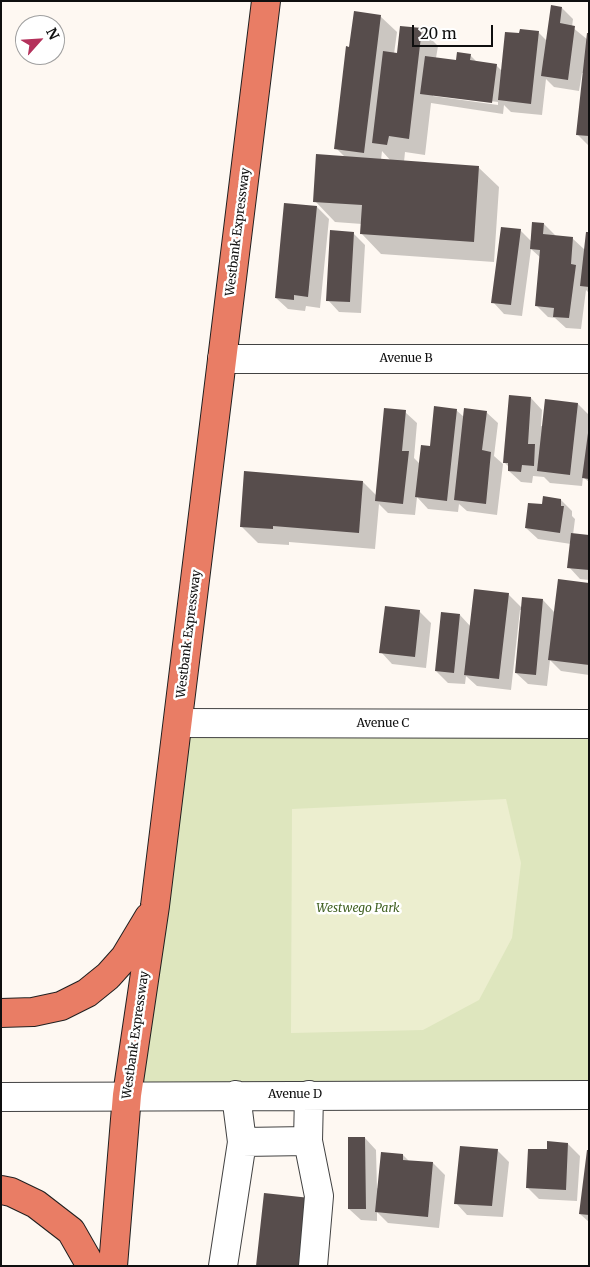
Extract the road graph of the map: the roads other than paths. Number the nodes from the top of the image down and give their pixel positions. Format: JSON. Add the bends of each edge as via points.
{"nodes":[{"id":1,"x":266,"y":1,"type":"edge"},
{"id":2,"x":222,"y":359,"type":"junction"},
{"id":3,"x":589,"y":359,"type":"edge"},
{"id":4,"x":178,"y":723,"type":"junction"},
{"id":5,"x":589,"y":724,"type":"edge"},
{"id":6,"x":155,"y":906,"type":"junction"},
{"id":7,"x":1,"y":1013,"type":"edge"},
{"id":8,"x":127,"y":1095,"type":"junction"},
{"id":9,"x":236,"y":1095,"type":"junction"},
{"id":10,"x":309,"y":1095,"type":"junction"},
{"id":11,"x":589,"y":1095,"type":"edge"},
{"id":12,"x":1,"y":1096,"type":"edge"},
{"id":13,"x":308,"y":1141,"type":"junction"},
{"id":14,"x":242,"y":1142,"type":"junction"},
{"id":15,"x":1,"y":1190,"type":"edge"},
{"id":16,"x":91,"y":1266,"type":"edge"},
{"id":17,"x":112,"y":1266,"type":"edge"},
{"id":18,"x":223,"y":1266,"type":"edge"},
{"id":19,"x":313,"y":1266,"type":"edge"}],
"edges":[{"from":1,"to":2,"type":"highway","name":"Westbank Expressway"},
{"from":2,"to":3,"type":"street","name":"Avenue B"},
{"from":2,"to":4,"type":"highway","name":"Westbank Expressway"},
{"from":4,"to":5,"type":"street","name":"Avenue C"},
{"from":4,"to":6,"type":"highway","name":"Westbank Expressway"},
{"from":6,"to":7,"type":"highway","via":[[125,958],[87,993],[61,1006],[33,1012]]},
{"from":6,"to":8,"type":"highway","name":"Westbank Expressway"},
{"from":8,"to":9,"type":"street","name":"Avenue D"},
{"from":8,"to":12,"type":"street","name":"Avenue D"},
{"from":8,"to":17,"type":"highway","name":"Westbank Expressway"},
{"from":9,"to":10,"type":"street","name":"Avenue D"},
{"from":9,"to":14,"type":"street"},
{"from":10,"to":11,"type":"street","name":"Avenue D"},
{"from":10,"to":13,"type":"street"},
{"from":13,"to":14,"type":"street"},
{"from":13,"to":19,"type":"street","via":[[318,1196]]},
{"from":14,"to":18,"type":"street"},
{"from":15,"to":16,"type":"highway","via":[[36,1204],[71,1231]]}]}
